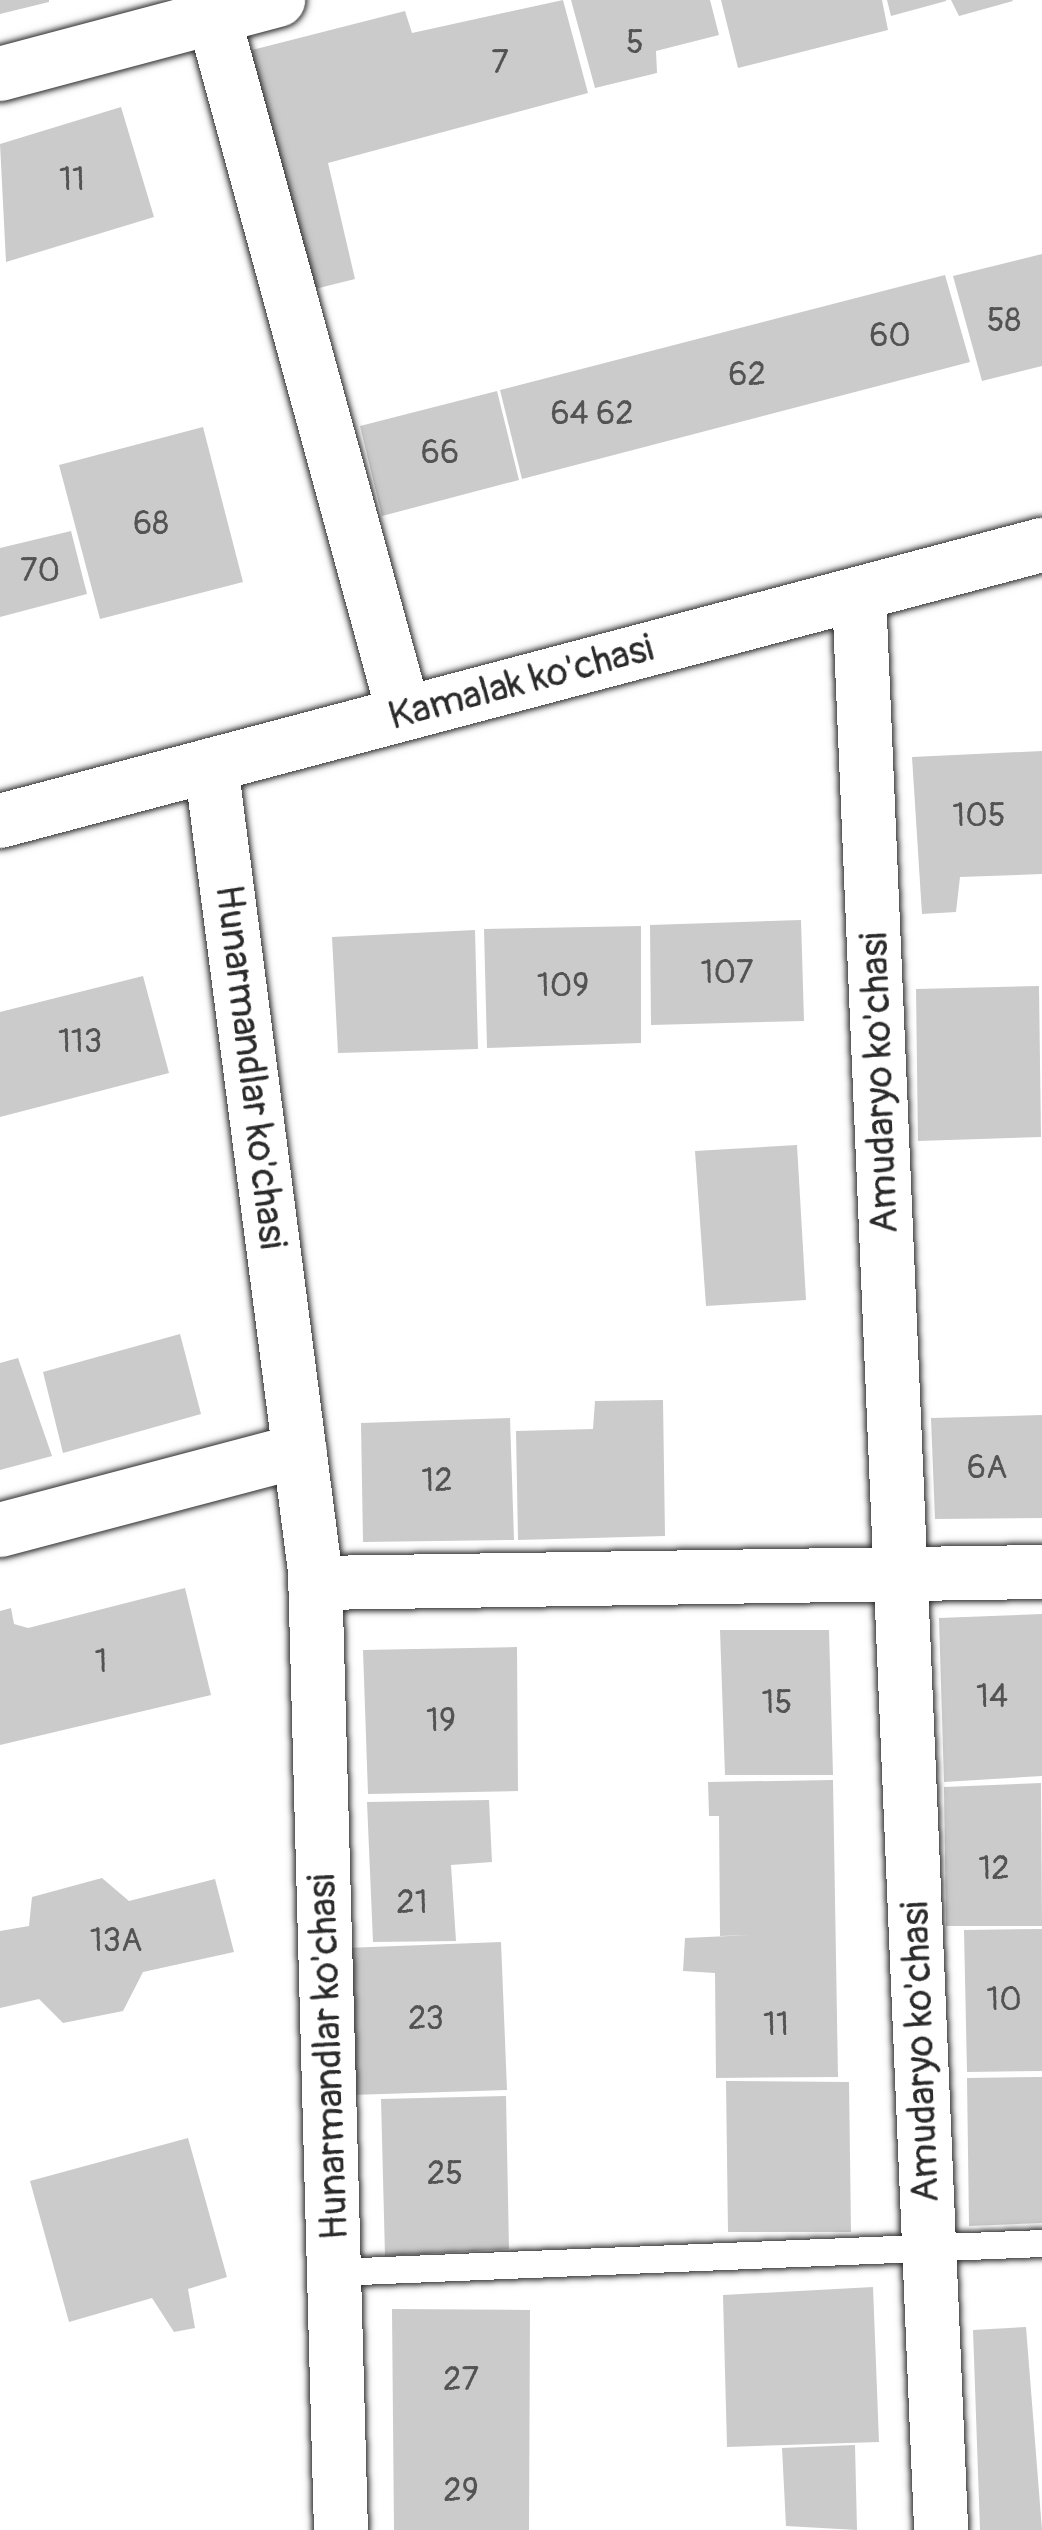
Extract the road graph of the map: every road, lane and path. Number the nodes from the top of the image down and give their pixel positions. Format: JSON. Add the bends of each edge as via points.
{"nodes":[{"id":1,"x":278,"y":0,"type":"edge"},
{"id":2,"x":212,"y":9,"type":"edge"},
{"id":3,"x":0,"y":74,"type":"edge"},
{"id":4,"x":1042,"y":545,"type":"edge"},
{"id":5,"x":859,"y":594,"type":"junction"},
{"id":6,"x":404,"y":714,"type":"junction"},
{"id":7,"x":211,"y":765,"type":"junction"},
{"id":8,"x":0,"y":820,"type":"edge"},
{"id":9,"x":300,"y":1450,"type":"junction"},
{"id":10,"x":0,"y":1530,"type":"edge"},
{"id":11,"x":1042,"y":1572,"type":"edge"},
{"id":12,"x":901,"y":1573,"type":"junction"},
{"id":13,"x":316,"y":1583,"type":"junction"},
{"id":14,"x":1042,"y":2243,"type":"edge"},
{"id":15,"x":929,"y":2251,"type":"junction"},
{"id":16,"x":334,"y":2272,"type":"junction"},
{"id":17,"x":341,"y":2530,"type":"edge"},
{"id":18,"x":941,"y":2530,"type":"edge"}],
"edges":[{"from":1,"to":2,"type":"street"},
{"from":2,"to":3,"type":"street"},
{"from":2,"to":6,"type":"street"},
{"from":4,"to":5,"type":"street","name":"Kamalak ko'chasi"},
{"from":5,"to":6,"type":"street","name":"Kamalak ko'chasi"},
{"from":5,"to":12,"type":"street","name":"Amudaryo ko'chasi"},
{"from":6,"to":7,"type":"street","name":"Kamalak ko'chasi"},
{"from":7,"to":8,"type":"street","name":"Kamalak ko'chasi"},
{"from":7,"to":9,"type":"street","name":"Hunarmandlar ko'chasi"},
{"from":9,"to":10,"type":"street"},
{"from":9,"to":13,"type":"street","name":"Hunarmandlar ko'chasi"},
{"from":11,"to":12,"type":"street"},
{"from":12,"to":13,"type":"street"},
{"from":12,"to":15,"type":"street","name":"Amudaryo ko'chasi"},
{"from":13,"to":16,"type":"street","name":"Hunarmandlar ko'chasi"},
{"from":14,"to":15,"type":"lane"},
{"from":15,"to":16,"type":"lane"},
{"from":15,"to":18,"type":"street","name":"Amudaryo ko'chasi"},
{"from":16,"to":17,"type":"street","name":"Hunarmandlar ko'chasi"}]}
